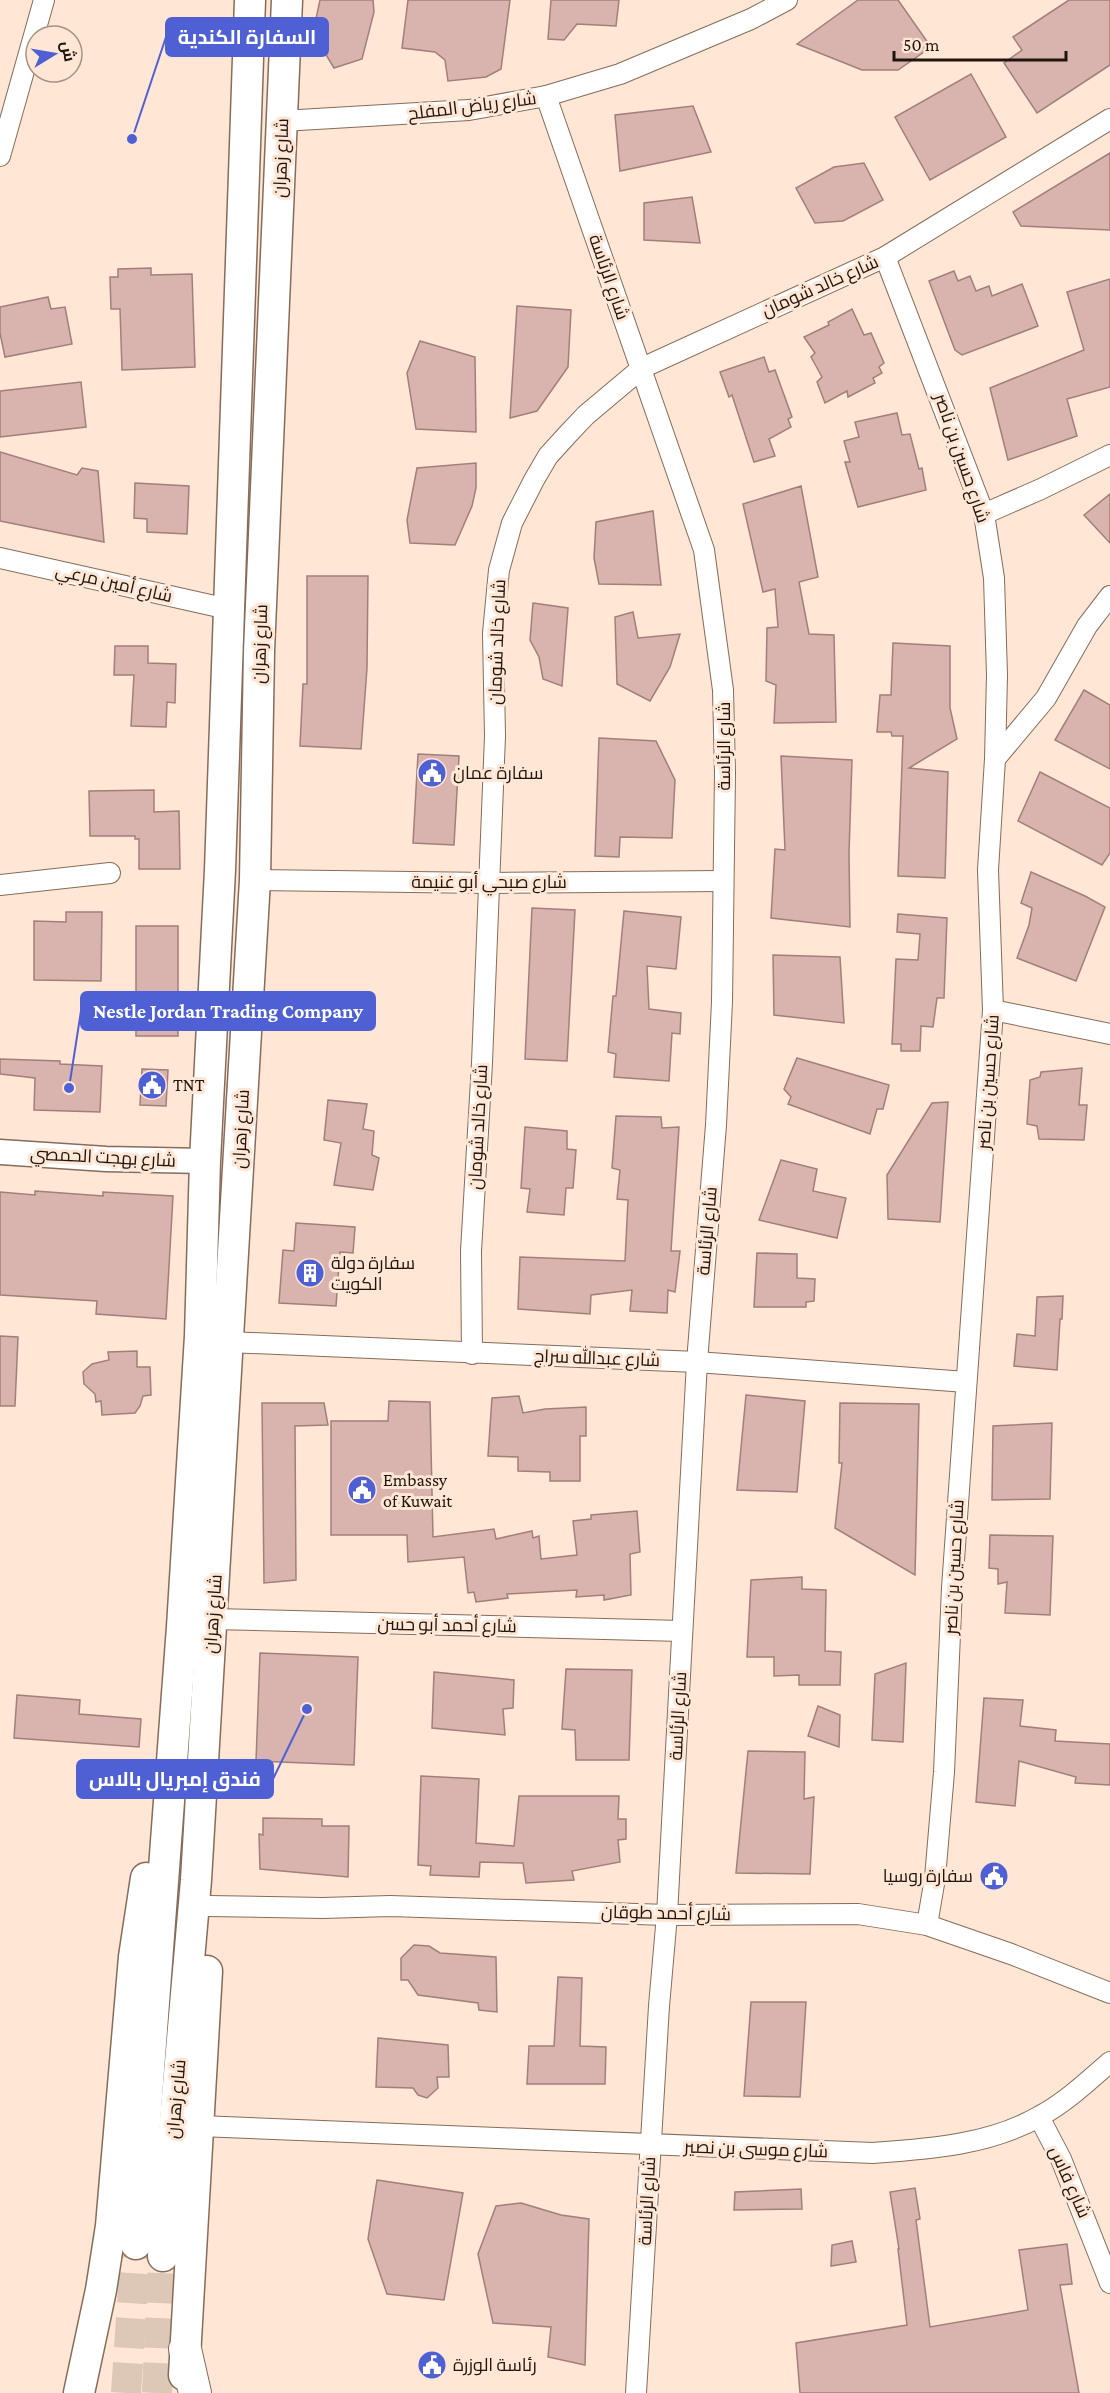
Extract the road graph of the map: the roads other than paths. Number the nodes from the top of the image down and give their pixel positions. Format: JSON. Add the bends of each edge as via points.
{"nodes":[{"id":1,"x":44,"y":0,"type":"edge"},
{"id":2,"x":250,"y":0,"type":"edge"},
{"id":3,"x":287,"y":0,"type":"edge"},
{"id":4,"x":787,"y":0,"type":"edge"},
{"id":5,"x":546,"y":96,"type":"junction"},
{"id":6,"x":1110,"y":119,"type":"edge"},
{"id":7,"x":282,"y":121,"type":"junction"},
{"id":8,"x":0,"y":156,"type":"edge"},
{"id":9,"x":885,"y":257,"type":"junction"},
{"id":10,"x":642,"y":369,"type":"junction"},
{"id":11,"x":1110,"y":455,"type":"edge"},
{"id":12,"x":984,"y":514,"type":"junction"},
{"id":13,"x":0,"y":558,"type":"edge"},
{"id":14,"x":1110,"y":596,"type":"edge"},
{"id":15,"x":228,"y":609,"type":"junction"},
{"id":16,"x":995,"y":759,"type":"junction"},
{"id":17,"x":110,"y":873,"type":"dead end"},
{"id":18,"x":255,"y":880,"type":"junction"},
{"id":19,"x":722,"y":881,"type":"junction"},
{"id":20,"x":490,"y":882,"type":"junction"},
{"id":21,"x":0,"y":885,"type":"edge"},
{"id":22,"x":993,"y":1010,"type":"junction"},
{"id":23,"x":1110,"y":1034,"type":"edge"},
{"id":24,"x":0,"y":1152,"type":"edge"},
{"id":25,"x":205,"y":1161,"type":"junction"},
{"id":26,"x":228,"y":1342,"type":"junction"},
{"id":27,"x":472,"y":1354,"type":"junction"},
{"id":28,"x":697,"y":1362,"type":"junction"},
{"id":29,"x":966,"y":1382,"type":"junction"},
{"id":30,"x":213,"y":1619,"type":"junction"},
{"id":31,"x":682,"y":1631,"type":"junction"},
{"id":32,"x":167,"y":1841,"type":"junction"},
{"id":33,"x":202,"y":1893,"type":"junction"},
{"id":34,"x":667,"y":1915,"type":"junction"},
{"id":35,"x":927,"y":1925,"type":"junction"},
{"id":36,"x":1110,"y":1993,"type":"edge"},
{"id":37,"x":1110,"y":2062,"type":"edge"},
{"id":38,"x":1039,"y":2117,"type":"junction"},
{"id":39,"x":199,"y":2126,"type":"junction"},
{"id":40,"x":651,"y":2145,"type":"junction"},
{"id":41,"x":136,"y":2244,"type":"tunnel mouth"},
{"id":42,"x":163,"y":2256,"type":"tunnel mouth"},
{"id":43,"x":1110,"y":2283,"type":"edge"},
{"id":44,"x":186,"y":2381,"type":"edge"},
{"id":45,"x":85,"y":2387,"type":"edge"},
{"id":46,"x":636,"y":2393,"type":"edge"}],
"edges":[{"from":1,"to":8,"type":"street"},
{"from":2,"to":15,"type":"main road","name":"شارع زهران"},
{"from":3,"to":7,"type":"main road","name":"شارع زهران"},
{"from":4,"to":5,"type":"street","name":"شارع رياض المفلح","via":[[620,74]]},
{"from":5,"to":7,"type":"street","name":"شارع رياض المفلح","via":[[469,110]]},
{"from":5,"to":10,"type":"street","name":"شارع الرئاسة"},
{"from":6,"to":9,"type":"street","name":"شارع خالد شومان"},
{"from":7,"to":18,"type":"main road","name":"شارع زهران","via":[[259,651]]},
{"from":9,"to":10,"type":"street","name":"شارع خالد شومان"},
{"from":9,"to":12,"type":"street","name":"شارع حسين بن ناصر"},
{"from":10,"to":19,"type":"street","name":"شارع الرئاسة","via":[[704,550],[723,690]]},
{"from":10,"to":20,"type":"street","name":"شارع خالد شومان","via":[[586,415],[548,456],[512,523],[499,570],[494,633]]},
{"from":11,"to":12,"type":"street"},
{"from":12,"to":16,"type":"street","name":"شارع حسين بن ناصر","via":[[994,578]]},
{"from":13,"to":15,"type":"street","name":"شارع أمين مرعي"},
{"from":14,"to":16,"type":"street","via":[[1046,698]]},
{"from":15,"to":25,"type":"main road","name":"شارع زهران"},
{"from":16,"to":22,"type":"street","name":"شارع حسين بن ناصر","via":[[988,870]]},
{"from":17,"to":21,"type":"street"},
{"from":18,"to":20,"type":"street","name":"شارع صبحي أبو غنيمة"},
{"from":18,"to":26,"type":"main road","name":"شارع زهران"},
{"from":19,"to":20,"type":"street","name":"شارع صبحي أبو غنيمة"},
{"from":19,"to":28,"type":"street","name":"شارع الرئاسة","via":[[722,1002]]},
{"from":20,"to":27,"type":"street","name":"شارع خالد شومان","via":[[471,1251]]},
{"from":22,"to":23,"type":"street"},
{"from":22,"to":29,"type":"street","name":"شارع حسين بن ناصر"},
{"from":24,"to":25,"type":"street","name":"شارع بهجت الحمصي"},
{"from":25,"to":32,"type":"main road","name":"شارع زهران","via":[[200,1336]]},
{"from":26,"to":27,"type":"street","name":"شارع عبدالله سراج"},
{"from":26,"to":30,"type":"main road","name":"شارع زهران"},
{"from":27,"to":28,"type":"street","name":"شارع عبدالله سراج"},
{"from":28,"to":29,"type":"street","name":"شارع عبدالله سراج"},
{"from":28,"to":31,"type":"street","name":"شارع الرئاسة"},
{"from":29,"to":35,"type":"street","name":"شارع حسين بن ناصر","via":[[944,1772]]},
{"from":30,"to":31,"type":"street","name":"شارع أحمد أبو حسن"},
{"from":30,"to":33,"type":"main road","name":"شارع زهران"},
{"from":31,"to":34,"type":"street","name":"شارع الرئاسة"},
{"from":32,"to":41,"type":"main road","name":"شارع زهران"},
{"from":32,"to":45,"type":"main road","via":[[146,1875],[141,1906],[111,2226]]},
{"from":33,"to":34,"type":"street","name":"شارع أحمد طوقان","via":[[323,1908],[390,1906]]},
{"from":33,"to":39,"type":"main road","via":[[210,1926]]},
{"from":33,"to":42,"type":"main road","name":"شارع زهران","via":[[173,2119]]},
{"from":34,"to":35,"type":"street","name":"شارع أحمد طوقان","via":[[858,1914]]},
{"from":34,"to":40,"type":"street","name":"شارع الرئاسة"},
{"from":35,"to":36,"type":"street","name":"شارع أحمد طوقان"},
{"from":37,"to":38,"type":"street","name":"شارع موسى بن نصير"},
{"from":38,"to":40,"type":"street","name":"شارع موسى بن نصير","via":[[977,2140],[902,2151],[830,2153]]},
{"from":38,"to":43,"type":"street","name":"شارع فاس","via":[[1065,2167]]},
{"from":39,"to":40,"type":"street","name":"شارع موسى بن نصير"},
{"from":39,"to":44,"type":"main road"},
{"from":40,"to":46,"type":"street","name":"شارع الرئاسة"}]}
